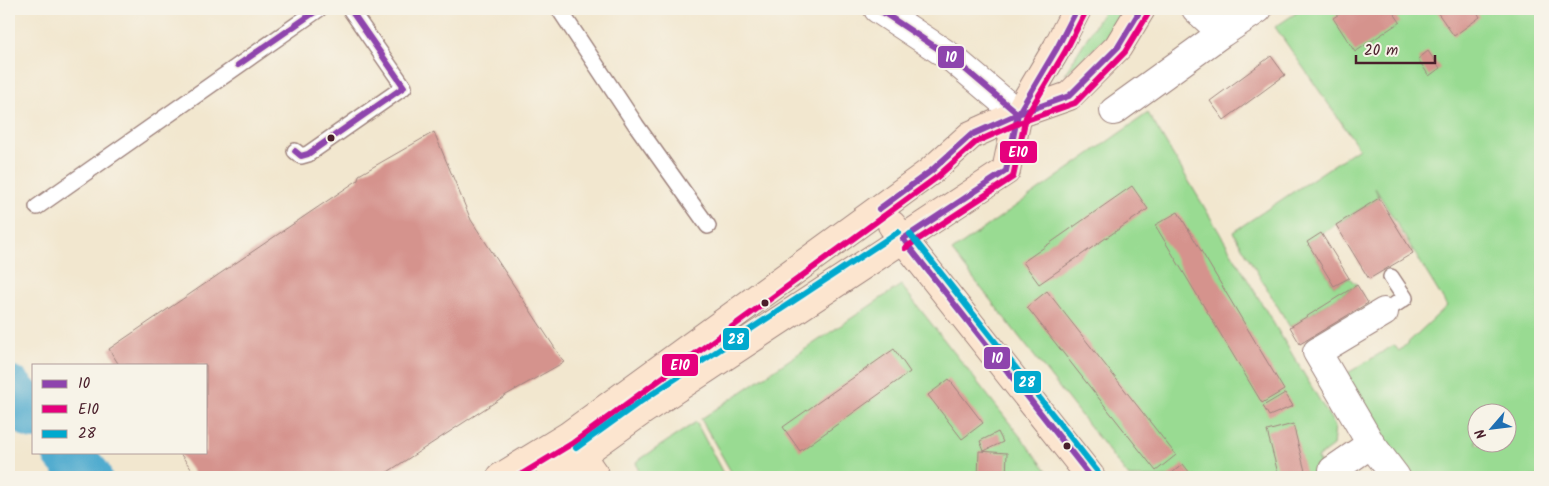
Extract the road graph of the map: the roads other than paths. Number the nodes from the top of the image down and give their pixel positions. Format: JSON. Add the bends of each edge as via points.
{"nodes":[{"id":1,"x":350,"y":9,"type":"edge"},
{"id":2,"x":559,"y":9,"type":"edge"},
{"id":3,"x":878,"y":9,"type":"edge"},
{"id":4,"x":1077,"y":9,"type":"edge"},
{"id":5,"x":1141,"y":9,"type":"edge"},
{"id":6,"x":1196,"y":9,"type":"edge"},
{"id":7,"x":1258,"y":9,"type":"edge"},
{"id":8,"x":312,"y":11,"type":"edge"},
{"id":9,"x":1222,"y":33,"type":"junction"},
{"id":10,"x":1114,"y":110,"type":"dead end"},
{"id":11,"x":1018,"y":114,"type":"junction"},
{"id":12,"x":295,"y":151,"type":"dead end"},
{"id":13,"x":37,"y":207,"type":"dead end"},
{"id":14,"x":879,"y":208,"type":"junction"},
{"id":15,"x":708,"y":226,"type":"dead end"},
{"id":16,"x":903,"y":239,"type":"junction"},
{"id":17,"x":1392,"y":277,"type":"dead end"},
{"id":18,"x":1384,"y":312,"type":"joint"},
{"id":19,"x":1371,"y":444,"type":"junction"},
{"id":20,"x":574,"y":445,"type":"junction"},
{"id":21,"x":1333,"y":470,"type":"dead end"},
{"id":22,"x":501,"y":477,"type":"edge"},
{"id":23,"x":550,"y":477,"type":"edge"},
{"id":24,"x":596,"y":477,"type":"edge"},
{"id":25,"x":1091,"y":477,"type":"edge"},
{"id":26,"x":1396,"y":477,"type":"edge"}],
"edges":[{"from":1,"to":12,"type":"lane","via":[[404,87],[308,154],[301,156]]},
{"from":2,"to":15,"type":"lane"},
{"from":3,"to":11,"type":"street","via":[[952,58]]},
{"from":4,"to":11,"type":"main road"},
{"from":5,"to":11,"type":"main road","via":[[1118,48],[1069,96]]},
{"from":6,"to":9,"type":"street"},
{"from":7,"to":9,"type":"street"},
{"from":8,"to":13,"type":"lane","via":[[289,31]]},
{"from":9,"to":10,"type":"street"},
{"from":11,"to":14,"type":"main road","via":[[971,135],[931,171]]},
{"from":11,"to":16,"type":"main road","via":[[1006,171]]},
{"from":14,"to":16,"type":"main road"},
{"from":14,"to":20,"type":"main road"},
{"from":16,"to":20,"type":"main road","via":[[642,411]]},
{"from":16,"to":25,"type":"main road"},
{"from":17,"to":18,"type":"lane","via":[[1405,298]]},
{"from":18,"to":19,"type":"street","via":[[1317,352]]},
{"from":19,"to":21,"type":"street"},
{"from":19,"to":26,"type":"street"},
{"from":20,"to":22,"type":"main road"},
{"from":20,"to":23,"type":"main road"},
{"from":20,"to":24,"type":"main road"}]}
